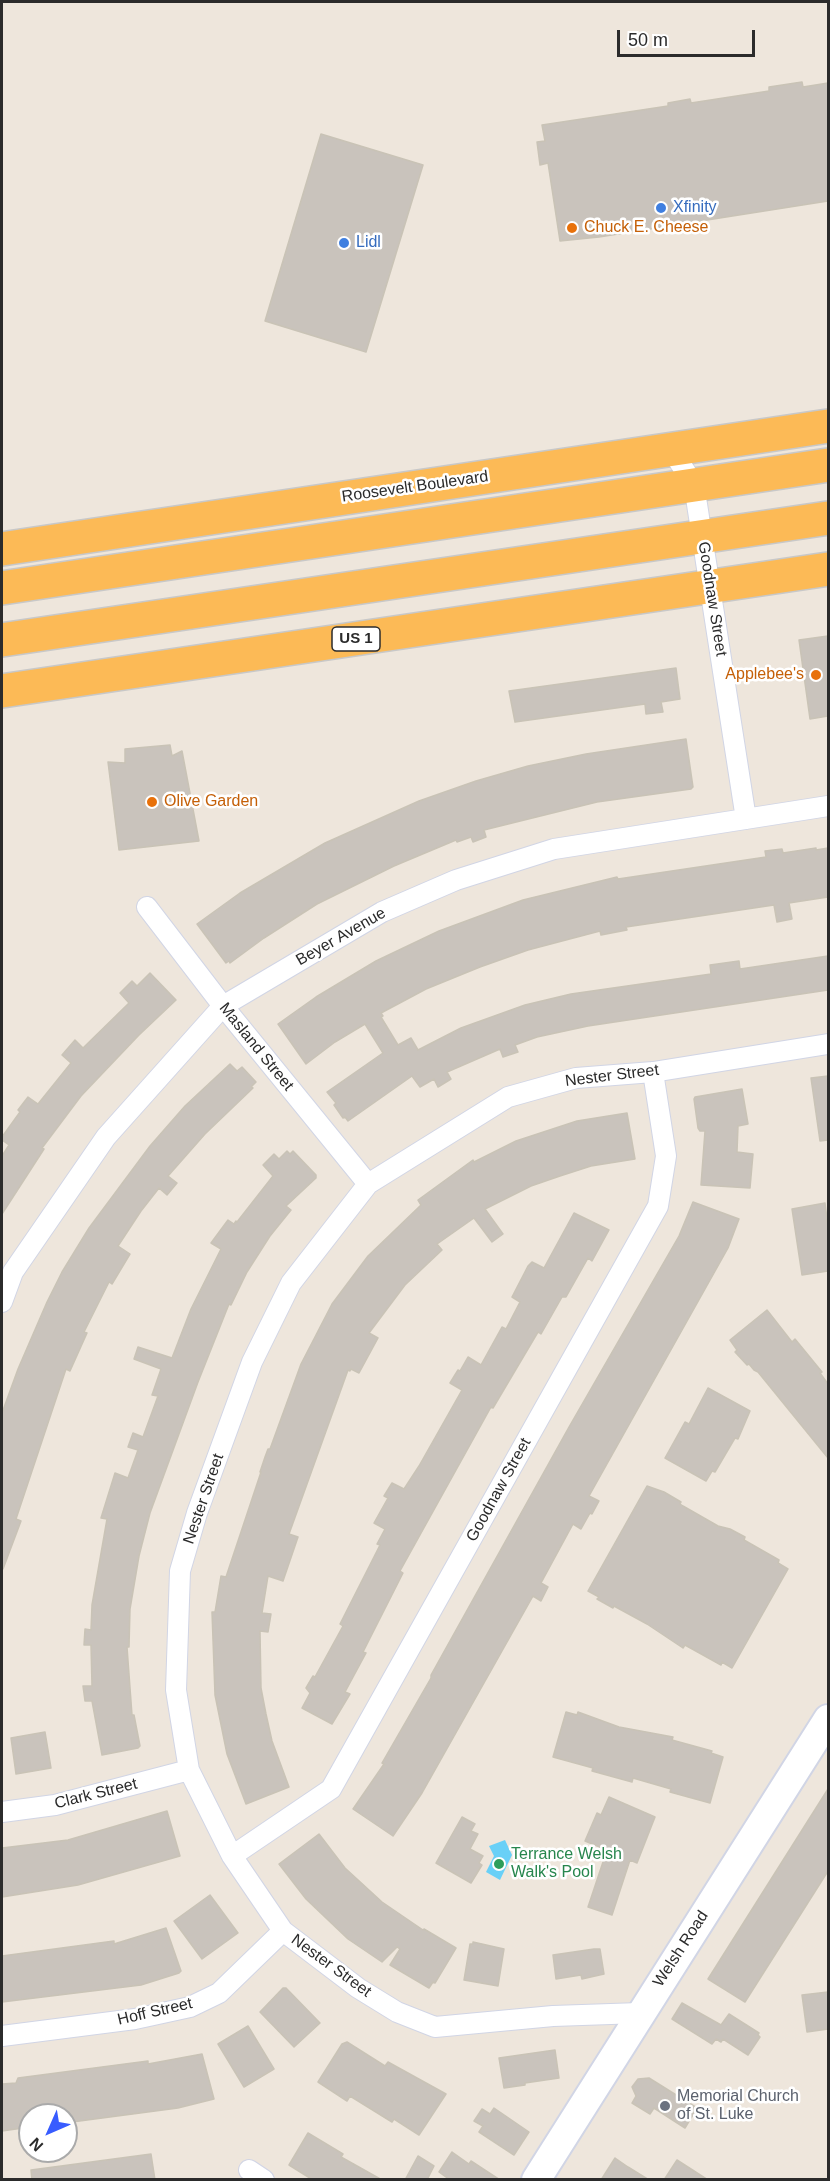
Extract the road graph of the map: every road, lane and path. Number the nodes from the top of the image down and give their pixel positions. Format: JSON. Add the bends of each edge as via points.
{"nodes":[{"id":1,"x":828,"y":426,"type":"edge"},
{"id":2,"x":706,"y":444,"type":"junction"},
{"id":3,"x":671,"y":449,"type":"junction"},
{"id":4,"x":828,"y":465,"type":"edge"},
{"id":5,"x":694,"y":485,"type":"junction"},
{"id":6,"x":824,"y":519,"type":"edge"},
{"id":7,"x":702,"y":537,"type":"junction"},
{"id":8,"x":2,"y":549,"type":"edge"},
{"id":9,"x":828,"y":568,"type":"edge"},
{"id":10,"x":710,"y":586,"type":"junction"},
{"id":11,"x":2,"y":588,"type":"edge"},
{"id":12,"x":2,"y":640,"type":"edge"},
{"id":13,"x":2,"y":691,"type":"edge"},
{"id":14,"x":828,"y":806,"type":"edge"},
{"id":15,"x":746,"y":819,"type":"junction"},
{"id":16,"x":147,"y":906,"type":"dead end"},
{"id":17,"x":223,"y":1006,"type":"junction"},
{"id":18,"x":828,"y":1044,"type":"edge"},
{"id":19,"x":653,"y":1072,"type":"junction"},
{"id":20,"x":368,"y":1184,"type":"junction"},
{"id":21,"x":7,"y":1269,"type":"edge"},
{"id":22,"x":2,"y":1302,"type":"edge"},
{"id":23,"x":828,"y":1719,"type":"edge"},
{"id":24,"x":189,"y":1770,"type":"junction"},
{"id":25,"x":2,"y":1812,"type":"edge"},
{"id":26,"x":232,"y":1856,"type":"junction"},
{"id":27,"x":283,"y":1931,"type":"junction"},
{"id":28,"x":640,"y":2013,"type":"junction"},
{"id":29,"x":2,"y":2036,"type":"edge"},
{"id":30,"x":536,"y":2180,"type":"edge"}],
"edges":[{"from":1,"to":2,"type":"highway","name":"Roosevelt Boulevard"},
{"from":2,"to":3,"type":"highway","name":"Roosevelt Boulevard"},
{"from":2,"to":5,"type":"street","name":"Goodnaw Street"},
{"from":3,"to":5,"type":"street","name":"Goodnaw Street"},
{"from":3,"to":8,"type":"highway","name":"Roosevelt Boulevard"},
{"from":4,"to":5,"type":"highway"},
{"from":5,"to":7,"type":"street","name":"Goodnaw Street"},
{"from":5,"to":11,"type":"highway"},
{"from":6,"to":7,"type":"highway"},
{"from":7,"to":10,"type":"street","name":"Goodnaw Street"},
{"from":7,"to":12,"type":"highway"},
{"from":9,"to":10,"type":"highway","number":"US 1"},
{"from":10,"to":13,"type":"highway","number":"US 1"},
{"from":10,"to":15,"type":"street","name":"Goodnaw Street"},
{"from":14,"to":15,"type":"street","name":"Beyer Avenue"},
{"from":15,"to":17,"type":"street","name":"Beyer Avenue","via":[[554,849],[456,880],[382,912]]},
{"from":16,"to":17,"type":"street","name":"Masland Street"},
{"from":17,"to":20,"type":"street","name":"Masland Street"},
{"from":17,"to":21,"type":"street","name":"Beyer Avenue","via":[[106,1137]]},
{"from":18,"to":19,"type":"street","name":"Nester Street"},
{"from":19,"to":20,"type":"street","name":"Nester Street","via":[[576,1078],[508,1097]]},
{"from":19,"to":26,"type":"street","name":"Goodnaw Street","via":[[666,1156],[658,1206],[331,1789]]},
{"from":20,"to":24,"type":"street","name":"Nester Street","via":[[291,1283],[252,1362],[197,1513],[180,1571],[176,1690]]},
{"from":21,"to":22,"type":"street","name":"Beyer Avenue"},
{"from":23,"to":28,"type":"main road","name":"Welsh Road"},
{"from":24,"to":25,"type":"street","name":"Clark Street","via":[[55,1805]]},
{"from":24,"to":26,"type":"street","name":"Nester Street"},
{"from":26,"to":27,"type":"street","name":"Nester Street"},
{"from":27,"to":28,"type":"street","name":"Nester Street","via":[[358,1988],[397,2012],[435,2027]]},
{"from":27,"to":29,"type":"street","name":"Hoff Street","via":[[219,1993],[190,2007],[135,2019]]},
{"from":28,"to":30,"type":"main road","name":"Welsh Road"}]}
